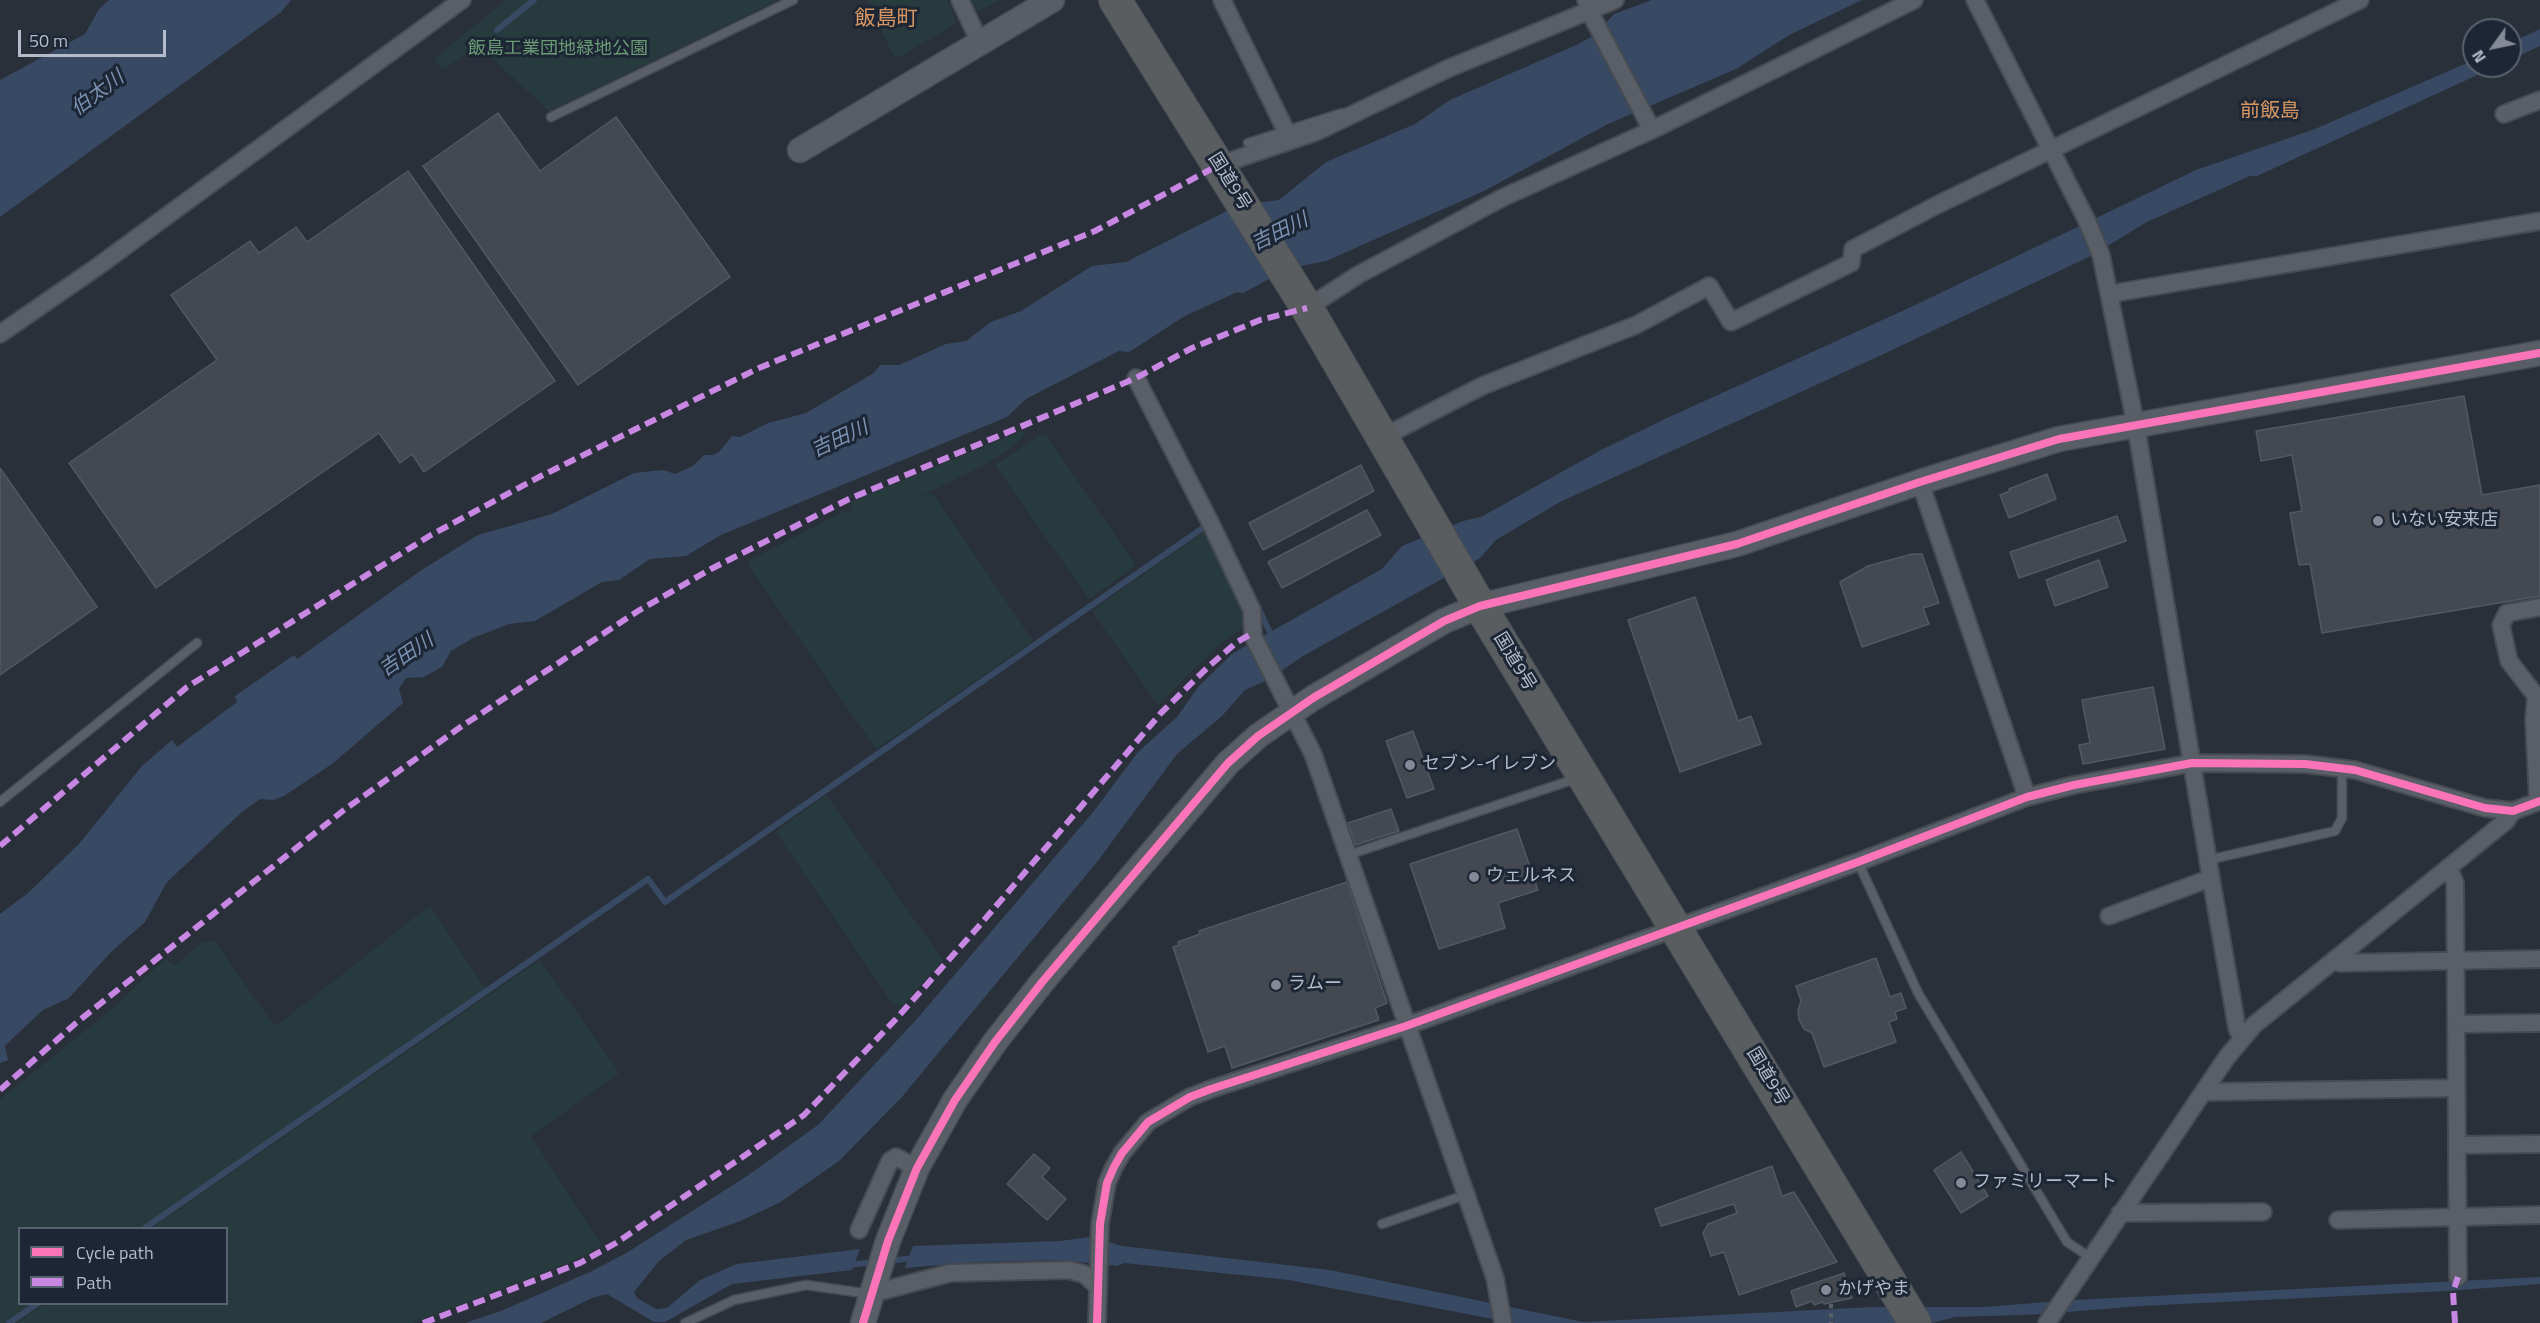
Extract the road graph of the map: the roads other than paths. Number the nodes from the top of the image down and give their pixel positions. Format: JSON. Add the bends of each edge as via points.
{"nodes":[{"id":1,"x":462,"y":0,"type":"edge"},
{"id":2,"x":793,"y":0,"type":"edge"},
{"id":3,"x":960,"y":0,"type":"edge"},
{"id":4,"x":1052,"y":0,"type":"edge"},
{"id":5,"x":1115,"y":0,"type":"edge"},
{"id":6,"x":1222,"y":0,"type":"edge"},
{"id":7,"x":1614,"y":0,"type":"edge"},
{"id":8,"x":1914,"y":0,"type":"edge"},
{"id":9,"x":1975,"y":0,"type":"edge"},
{"id":10,"x":2360,"y":0,"type":"edge"},
{"id":11,"x":1590,"y":10,"type":"edge"},
{"id":12,"x":980,"y":43,"type":"junction"},
{"id":13,"x":2540,"y":100,"type":"edge"},
{"id":14,"x":2504,"y":114,"type":"dead end"},
{"id":15,"x":551,"y":117,"type":"dead end"},
{"id":16,"x":1347,"y":117,"type":"junction"},
{"id":17,"x":1652,"y":130,"type":"junction"},
{"id":18,"x":1286,"y":131,"type":"junction"},
{"id":19,"x":1248,"y":143,"type":"dead end"},
{"id":20,"x":800,"y":150,"type":"dead end"},
{"id":21,"x":2052,"y":150,"type":"junction"},
{"id":22,"x":1221,"y":169,"type":"junction"},
{"id":23,"x":2540,"y":221,"type":"edge"},
{"id":24,"x":2109,"y":294,"type":"junction"},
{"id":25,"x":1303,"y":301,"type":"junction"},
{"id":26,"x":0,"y":334,"type":"edge"},
{"id":27,"x":2540,"y":353,"type":"edge"},
{"id":28,"x":1136,"y":378,"type":"dead end"},
{"id":29,"x":2136,"y":426,"type":"junction"},
{"id":30,"x":1383,"y":437,"type":"junction"},
{"id":31,"x":1920,"y":482,"type":"junction"},
{"id":32,"x":1480,"y":606,"type":"junction"},
{"id":33,"x":2540,"y":607,"type":"edge"},
{"id":34,"x":197,"y":643,"type":"dead end"},
{"id":35,"x":1292,"y":711,"type":"junction"},
{"id":36,"x":2192,"y":763,"type":"junction"},
{"id":37,"x":2342,"y":768,"type":"junction"},
{"id":38,"x":1583,"y":776,"type":"junction"},
{"id":39,"x":2026,"y":797,"type":"junction"},
{"id":40,"x":2539,"y":801,"type":"edge"},
{"id":41,"x":0,"y":802,"type":"edge"},
{"id":42,"x":2513,"y":811,"type":"junction"},
{"id":43,"x":1348,"y":855,"type":"junction"},
{"id":44,"x":2208,"y":860,"type":"junction"},
{"id":45,"x":1858,"y":862,"type":"junction"},
{"id":46,"x":2449,"y":868,"type":"junction"},
{"id":47,"x":2211,"y":878,"type":"junction"},
{"id":48,"x":2109,"y":915,"type":"dead end"},
{"id":49,"x":1676,"y":929,"type":"junction"},
{"id":50,"x":2540,"y":959,"type":"edge"},
{"id":51,"x":2334,"y":960,"type":"junction"},
{"id":52,"x":2456,"y":961,"type":"junction"},
{"id":53,"x":2540,"y":1023,"type":"edge"},
{"id":54,"x":2456,"y":1024,"type":"junction"},
{"id":55,"x":1406,"y":1026,"type":"junction"},
{"id":56,"x":2242,"y":1039,"type":"junction"},
{"id":57,"x":2456,"y":1088,"type":"junction"},
{"id":58,"x":2204,"y":1092,"type":"junction"},
{"id":59,"x":2540,"y":1144,"type":"edge"},
{"id":60,"x":2457,"y":1145,"type":"junction"},
{"id":61,"x":917,"y":1168,"type":"junction"},
{"id":62,"x":1465,"y":1195,"type":"junction"},
{"id":63,"x":2263,"y":1212,"type":"dead end"},
{"id":64,"x":2120,"y":1213,"type":"junction"},
{"id":65,"x":2540,"y":1215,"type":"edge"},
{"id":66,"x":2457,"y":1218,"type":"junction"},
{"id":67,"x":2338,"y":1220,"type":"dead end"},
{"id":68,"x":1382,"y":1224,"type":"dead end"},
{"id":69,"x":859,"y":1230,"type":"dead end"},
{"id":70,"x":2091,"y":1257,"type":"junction"},
{"id":71,"x":2458,"y":1277,"type":"dead end"},
{"id":72,"x":873,"y":1286,"type":"junction"},
{"id":73,"x":1097,"y":1286,"type":"junction"},
{"id":74,"x":1908,"y":1312,"type":"edge"},
{"id":75,"x":2050,"y":1319,"type":"edge"},
{"id":76,"x":685,"y":1323,"type":"edge"},
{"id":77,"x":863,"y":1323,"type":"edge"},
{"id":78,"x":1097,"y":1323,"type":"edge"},
{"id":79,"x":1503,"y":1323,"type":"edge"}],
"edges":[{"from":1,"to":26,"type":"street"},
{"from":2,"to":15,"type":"lane"},
{"from":3,"to":12,"type":"street"},
{"from":4,"to":12,"type":"street"},
{"from":5,"to":22,"type":"highway","name":"国道9号"},
{"from":6,"to":18,"type":"street"},
{"from":7,"to":11,"type":"street"},
{"from":8,"to":17,"type":"street"},
{"from":9,"to":21,"type":"street"},
{"from":10,"to":21,"type":"street"},
{"from":11,"to":16,"type":"street","via":[[1447,69]]},
{"from":11,"to":17,"type":"street"},
{"from":12,"to":20,"type":"street"},
{"from":13,"to":14,"type":"street"},
{"from":16,"to":18,"type":"lane","via":[[1342,113],[1328,116]]},
{"from":16,"to":22,"type":"street"},
{"from":17,"to":25,"type":"street","via":[[1502,198]]},
{"from":18,"to":19,"type":"lane"},
{"from":21,"to":24,"type":"street","via":[[2101,255]]},
{"from":21,"to":30,"type":"street","via":[[1853,249],[1851,263],[1731,322],[1709,286],[1636,325],[1482,386]]},
{"from":22,"to":25,"type":"highway","name":"国道9号"},
{"from":23,"to":24,"type":"street"},
{"from":24,"to":29,"type":"street"},
{"from":25,"to":30,"type":"highway","name":"国道9号"},
{"from":27,"to":29,"type":"street"},
{"from":28,"to":35,"type":"street","via":[[1252,610],[1255,640]]},
{"from":29,"to":31,"type":"street","via":[[2059,439]]},
{"from":29,"to":36,"type":"street"},
{"from":30,"to":32,"type":"highway","name":"国道9号"},
{"from":31,"to":32,"type":"street","via":[[1737,544]]},
{"from":31,"to":39,"type":"street"},
{"from":32,"to":35,"type":"street","via":[[1444,621]]},
{"from":32,"to":38,"type":"highway","name":"国道9号"},
{"from":33,"to":40,"type":"street","via":[[2507,613],[2501,625],[2509,661],[2536,696]]},
{"from":34,"to":41,"type":"lane"},
{"from":35,"to":43,"type":"street","via":[[1313,754]]},
{"from":35,"to":61,"type":"street","via":[[1228,763],[1043,981],[955,1100]]},
{"from":36,"to":37,"type":"street"},
{"from":36,"to":39,"type":"street"},
{"from":36,"to":44,"type":"street"},
{"from":37,"to":42,"type":"street","via":[[2485,808]]},
{"from":37,"to":44,"type":"lane","via":[[2342,818],[2335,831]]},
{"from":38,"to":43,"type":"lane"},
{"from":38,"to":49,"type":"highway","name":"国道9号"},
{"from":39,"to":45,"type":"street"},
{"from":40,"to":42,"type":"street"},
{"from":42,"to":46,"type":"street"},
{"from":43,"to":55,"type":"street"},
{"from":44,"to":47,"type":"street"},
{"from":45,"to":49,"type":"street"},
{"from":45,"to":70,"type":"lane","via":[[1918,993],[2067,1242]]},
{"from":46,"to":51,"type":"street"},
{"from":46,"to":52,"type":"street","via":[[2455,883]]},
{"from":47,"to":48,"type":"street"},
{"from":47,"to":56,"type":"street"},
{"from":49,"to":55,"type":"street"},
{"from":49,"to":74,"type":"highway","name":"国道9号"},
{"from":50,"to":52,"type":"street"},
{"from":51,"to":52,"type":"street"},
{"from":51,"to":56,"type":"street"},
{"from":52,"to":54,"type":"street"},
{"from":53,"to":54,"type":"street"},
{"from":54,"to":57,"type":"street"},
{"from":55,"to":62,"type":"street"},
{"from":55,"to":73,"type":"street","via":[[1211,1089],[1148,1122],[1122,1152],[1111,1175],[1102,1205]]},
{"from":56,"to":58,"type":"street"},
{"from":57,"to":58,"type":"street"},
{"from":57,"to":60,"type":"street"},
{"from":58,"to":64,"type":"street"},
{"from":59,"to":60,"type":"street"},
{"from":60,"to":66,"type":"street"},
{"from":61,"to":69,"type":"street","via":[[896,1157],[890,1161]]},
{"from":61,"to":72,"type":"street"},
{"from":62,"to":68,"type":"lane"},
{"from":62,"to":79,"type":"street","via":[[1494,1278]]},
{"from":63,"to":64,"type":"street"},
{"from":64,"to":70,"type":"street"},
{"from":65,"to":66,"type":"street"},
{"from":66,"to":67,"type":"street"},
{"from":66,"to":71,"type":"street"},
{"from":70,"to":75,"type":"street"},
{"from":72,"to":73,"type":"street","via":[[950,1273],[1069,1270],[1084,1274]]},
{"from":72,"to":76,"type":"lane","via":[[806,1285],[734,1300]]},
{"from":72,"to":77,"type":"street"},
{"from":73,"to":78,"type":"street"}]}
